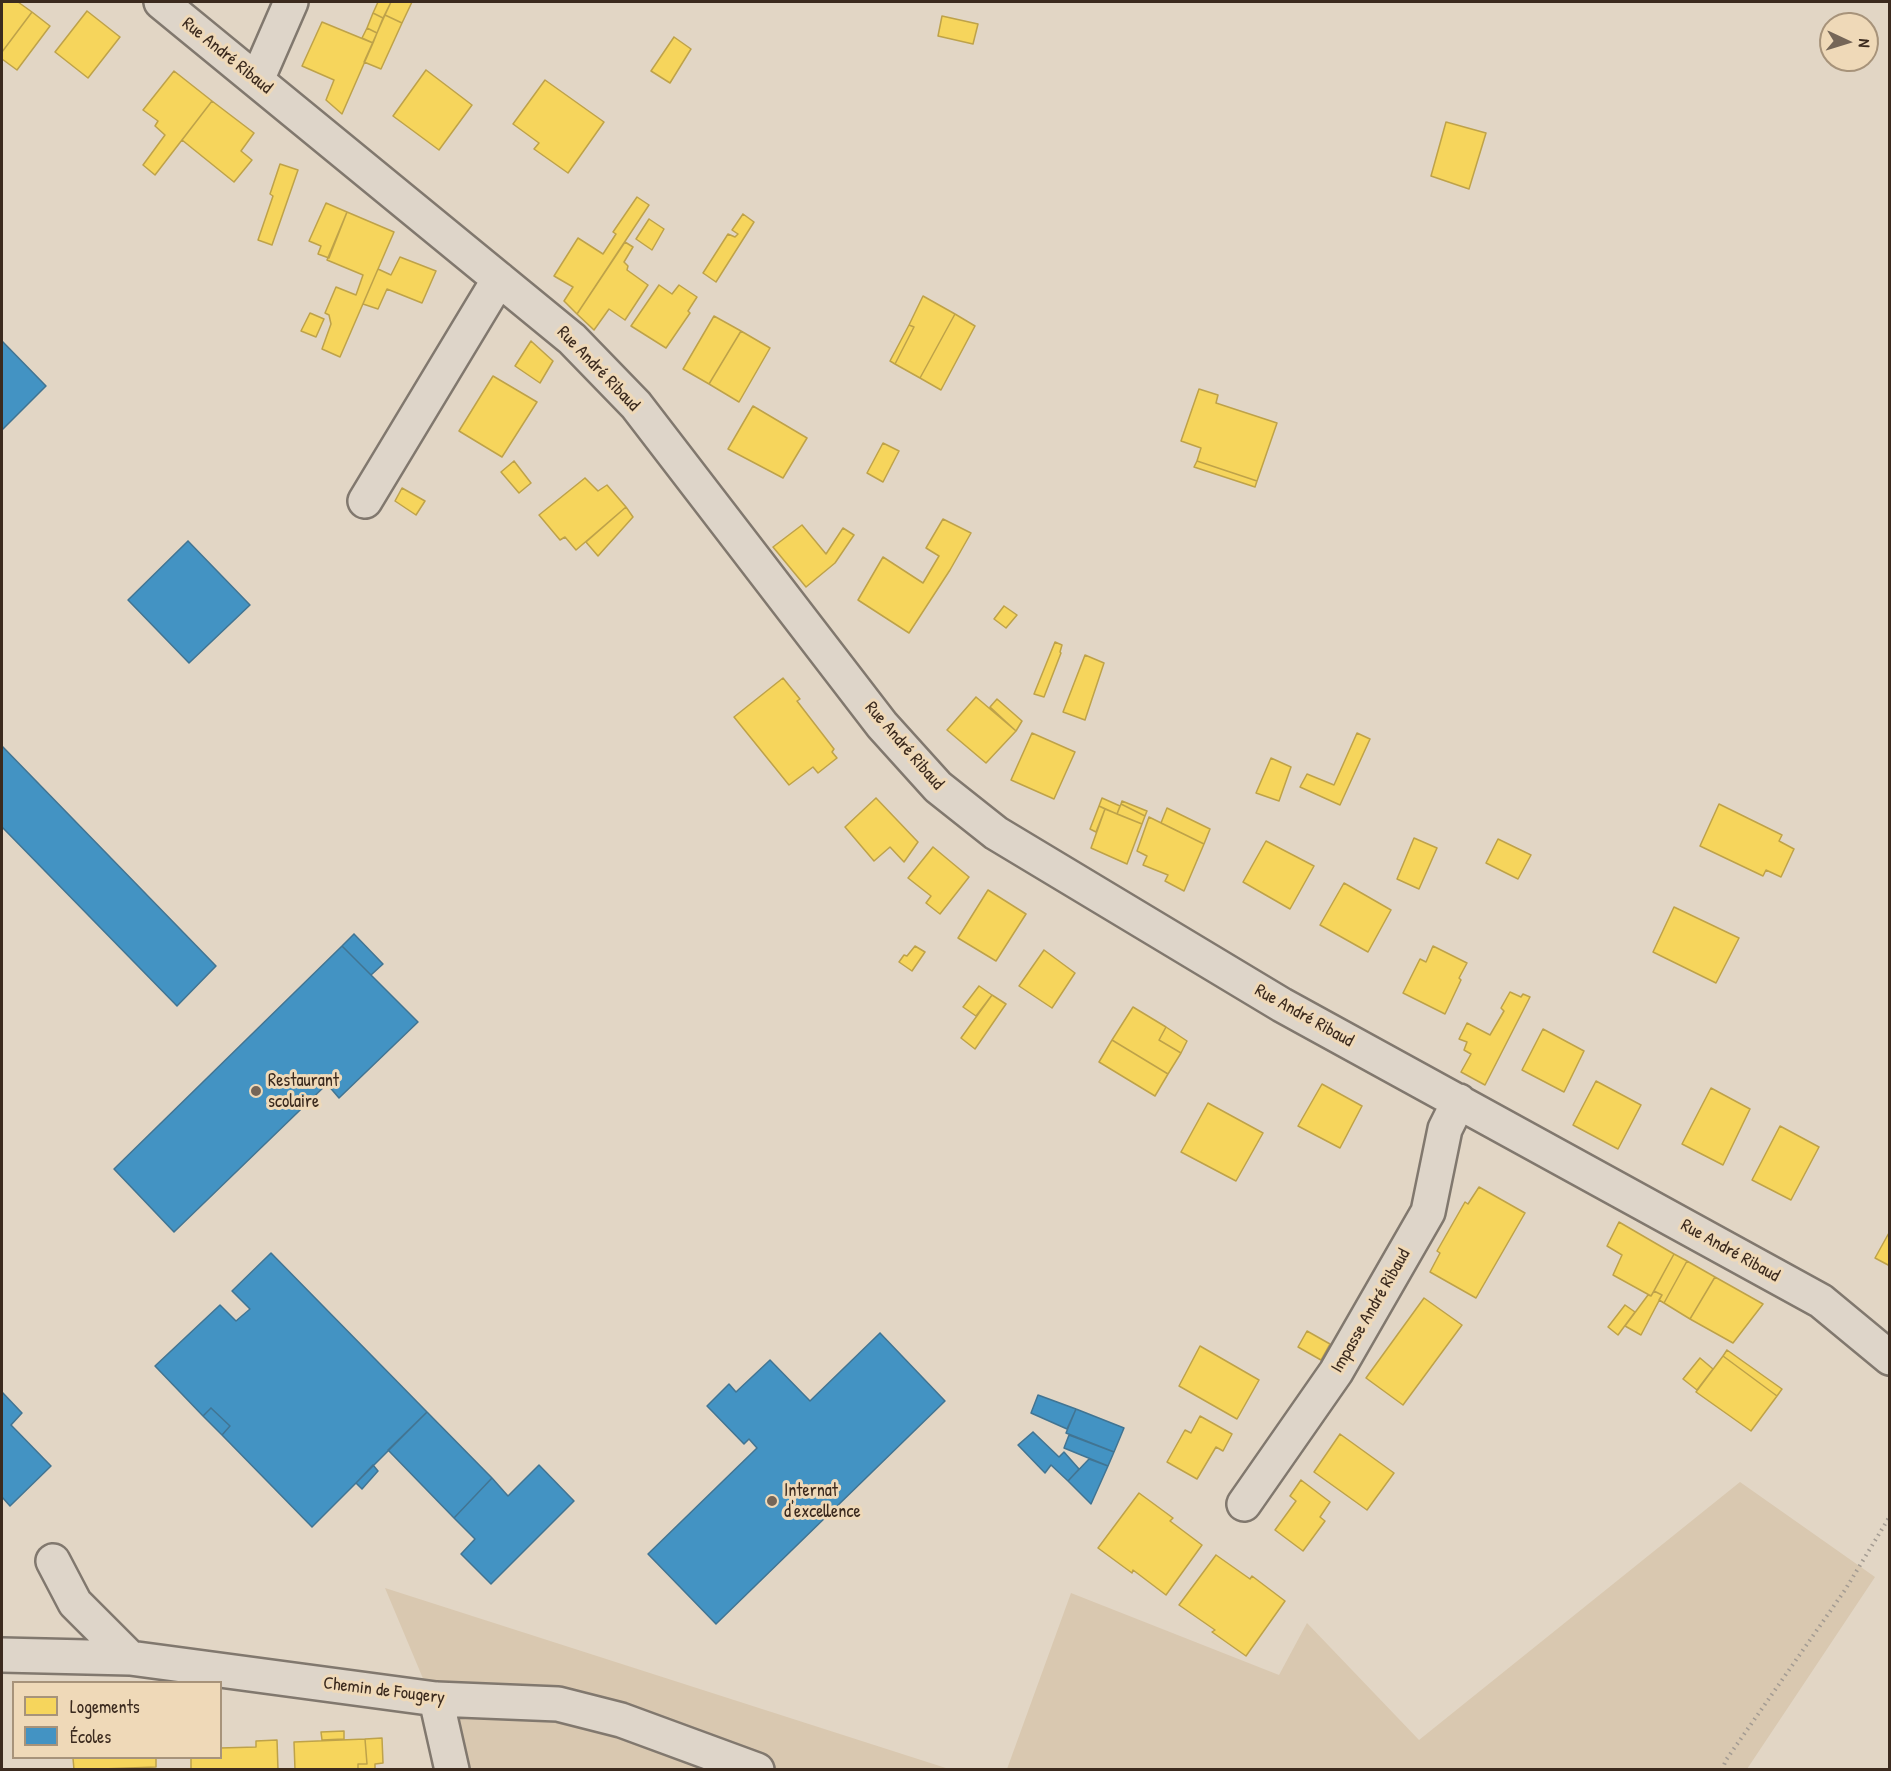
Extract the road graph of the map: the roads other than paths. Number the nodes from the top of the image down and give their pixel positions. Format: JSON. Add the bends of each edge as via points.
{"nodes":[{"id":1,"x":161,"y":2,"type":"edge"},
{"id":2,"x":291,"y":2,"type":"edge"},
{"id":3,"x":257,"y":80,"type":"junction"},
{"id":4,"x":499,"y":279,"type":"junction"},
{"id":5,"x":365,"y":501,"type":"dead end"},
{"id":6,"x":1459,"y":1101,"type":"junction"},
{"id":7,"x":1890,"y":1358,"type":"edge"},
{"id":8,"x":1244,"y":1504,"type":"dead end"},
{"id":9,"x":53,"y":1561,"type":"dead end"},
{"id":10,"x":2,"y":1655,"type":"edge"},
{"id":11,"x":130,"y":1658,"type":"junction"},
{"id":12,"x":436,"y":1699,"type":"junction"},
{"id":13,"x":452,"y":1770,"type":"edge"},
{"id":14,"x":757,"y":1770,"type":"edge"}],
"edges":[{"from":1,"to":3,"type":"street","name":"Rue André Ribaud"},
{"from":2,"to":3,"type":"street"},
{"from":3,"to":4,"type":"street","name":"Rue André Ribaud"},
{"from":4,"to":5,"type":"street"},
{"from":4,"to":6,"type":"street","name":"Rue André Ribaud","via":[[572,339],[636,405],[882,725],[938,787],[996,833],[1282,1005]]},
{"from":6,"to":7,"type":"street","name":"Rue André Ribaud","via":[[1821,1301]]},
{"from":6,"to":8,"type":"street","name":"Impasse André Ribaud","via":[[1445,1129],[1428,1212],[1336,1372]]},
{"from":9,"to":11,"type":"street","via":[[75,1604]]},
{"from":10,"to":11,"type":"street","name":"Chemin de Fougery"},
{"from":11,"to":12,"type":"street","name":"Chemin de Fougery"},
{"from":12,"to":13,"type":"street"},
{"from":12,"to":14,"type":"street","name":"Chemin de Fougery","via":[[558,1704],[621,1720]]}]}
